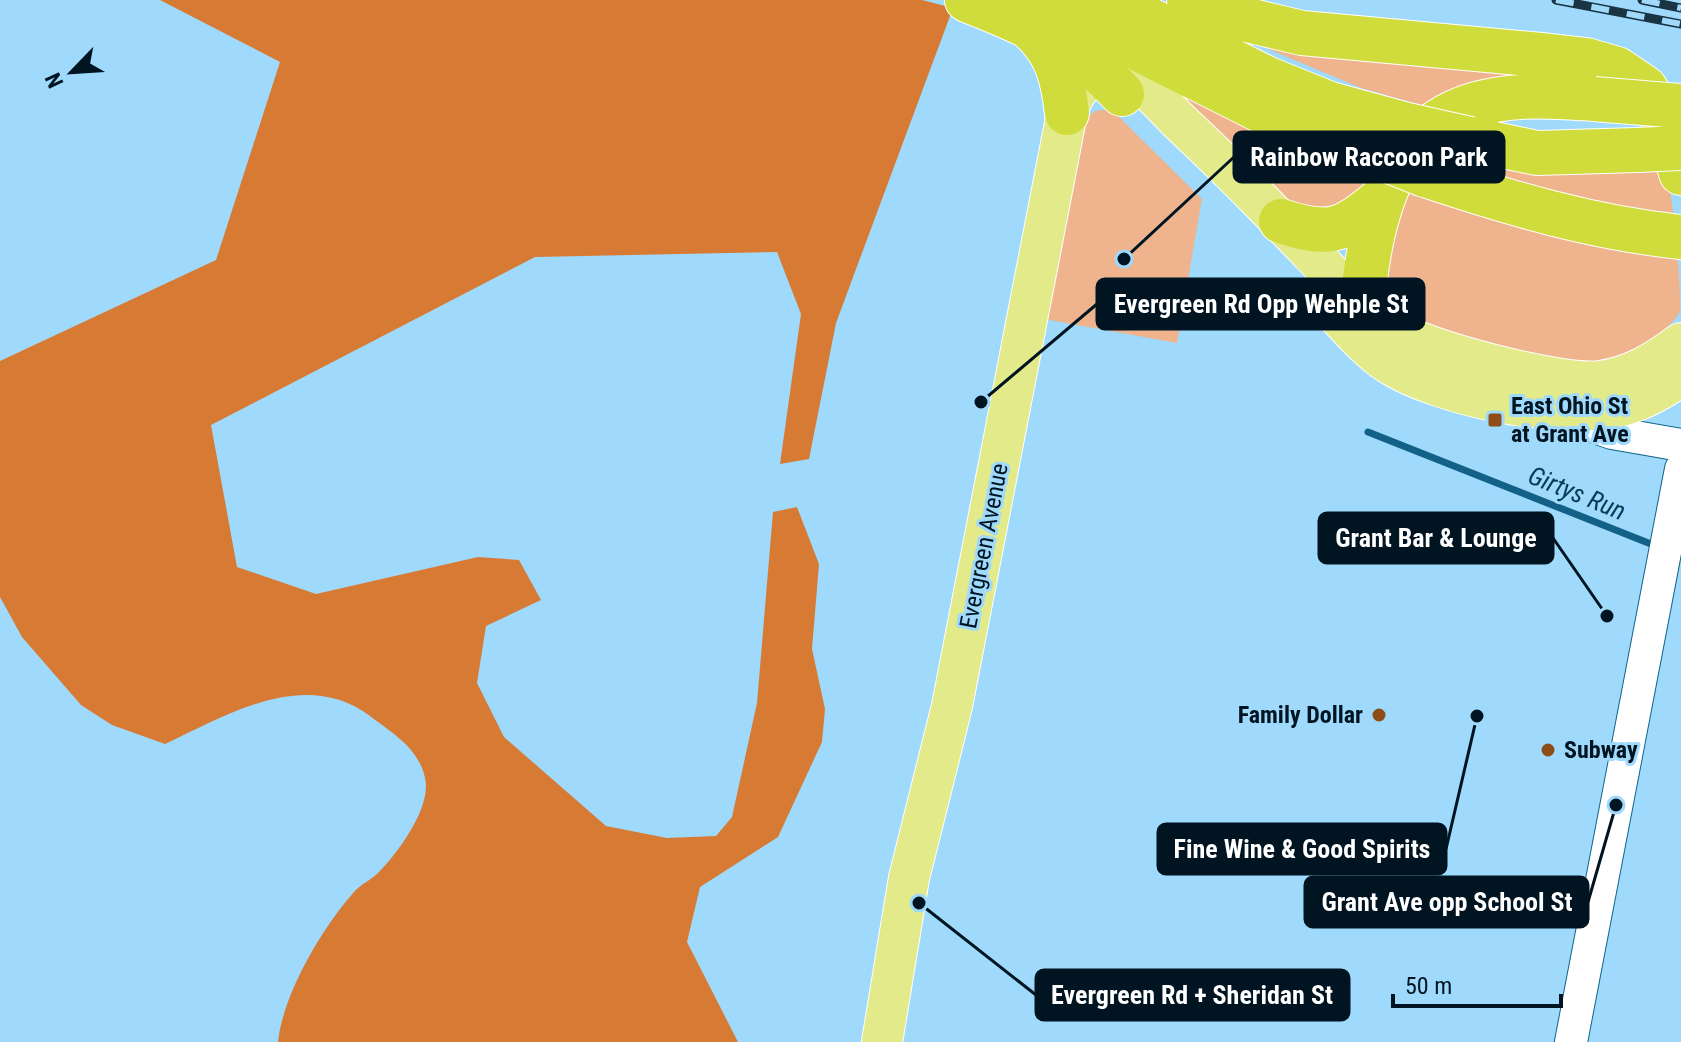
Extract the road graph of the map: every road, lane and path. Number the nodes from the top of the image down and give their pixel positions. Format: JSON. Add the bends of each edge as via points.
{"nodes":[{"id":1,"x":967,"y":0,"type":"edge"},
{"id":2,"x":1110,"y":0,"type":"edge"},
{"id":3,"x":1189,"y":0,"type":"edge"},
{"id":4,"x":1027,"y":11,"type":"edge"},
{"id":5,"x":1113,"y":84,"type":"junction"},
{"id":6,"x":1681,"y":106,"type":"edge"},
{"id":7,"x":1067,"y":113,"type":"junction"},
{"id":8,"x":1681,"y":148,"type":"edge"},
{"id":9,"x":1681,"y":173,"type":"edge"},
{"id":10,"x":1379,"y":201,"type":"junction"},
{"id":11,"x":1281,"y":221,"type":"junction"},
{"id":12,"x":1681,"y":237,"type":"edge"},
{"id":13,"x":1362,"y":305,"type":"junction"},
{"id":14,"x":1681,"y":343,"type":"edge"},
{"id":15,"x":1681,"y":376,"type":"edge"},
{"id":16,"x":1545,"y":410,"type":"junction"},
{"id":17,"x":1681,"y":445,"type":"edge"},
{"id":18,"x":1681,"y":469,"type":"edge"},
{"id":19,"x":882,"y":1042,"type":"edge"},
{"id":20,"x":1571,"y":1042,"type":"edge"}],
"edges":[{"from":1,"to":4,"type":"highway"},
{"from":2,"to":8,"type":"highway","bridge":true,"via":[[1268,79],[1330,104],[1407,125],[1537,153]]},
{"from":3,"to":9,"type":"highway","via":[[1302,33],[1571,58],[1617,69],[1653,100],[1667,124]]},
{"from":4,"to":5,"type":"highway"},
{"from":4,"to":7,"type":"highway","via":[[1060,71]]},
{"from":4,"to":12,"type":"highway","bridge":true,"via":[[1073,16],[1278,119],[1425,175],[1619,230]]},
{"from":5,"to":7,"type":"main road","name":"Evergreen Avenue","via":[[1085,80],[1073,92]]},
{"from":5,"to":11,"type":"main road","via":[[1123,74],[1140,84]]},
{"from":5,"to":16,"type":"main road","via":[[1387,362],[1424,381]]},
{"from":6,"to":10,"type":"highway","bridge":true,"via":[[1594,99],[1492,100],[1458,112],[1408,148]]},
{"from":7,"to":19,"type":"main road","name":"Evergreen Avenue","via":[[952,706],[909,878]]},
{"from":10,"to":11,"type":"highway","via":[[1355,222],[1332,231]]},
{"from":10,"to":13,"type":"highway"},
{"from":11,"to":13,"type":"main road"},
{"from":13,"to":14,"type":"main road","via":[[1390,328],[1427,345],[1563,379],[1624,376]]},
{"from":15,"to":16,"type":"main road","via":[[1654,395],[1619,406]]},
{"from":16,"to":17,"type":"street","via":[[1612,433]]},
{"from":18,"to":20,"type":"street"}]}
